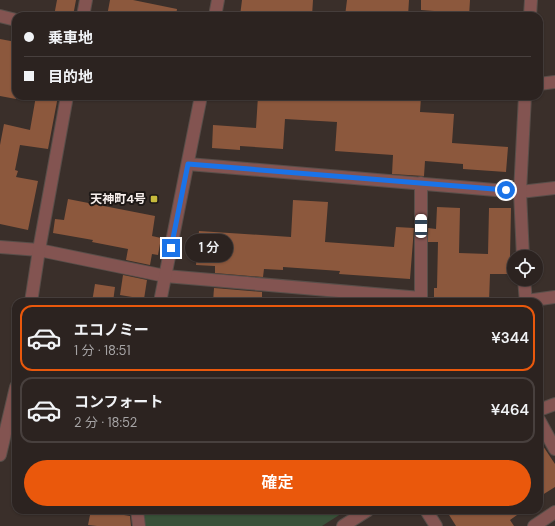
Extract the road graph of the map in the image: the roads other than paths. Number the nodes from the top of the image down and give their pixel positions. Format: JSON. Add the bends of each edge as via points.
{"nodes":[{"id":1,"x":86,"y":0,"type":"edge"},
{"id":2,"x":218,"y":0,"type":"edge"},
{"id":3,"x":532,"y":0,"type":"edge"},
{"id":4,"x":84,"y":12,"type":"edge"},
{"id":5,"x":216,"y":12,"type":"edge"},
{"id":6,"x":530,"y":12,"type":"edge"},
{"id":7,"x":0,"y":16,"type":"edge"},
{"id":8,"x":12,"y":19,"type":"edge"},
{"id":9,"x":555,"y":82,"type":"edge"},
{"id":10,"x":543,"y":84,"type":"edge"},
{"id":11,"x":66,"y":100,"type":"edge"},
{"id":12,"x":200,"y":100,"type":"edge"},
{"id":13,"x":525,"y":100,"type":"edge"},
{"id":14,"x":188,"y":164,"type":"junction"},
{"id":15,"x":421,"y":183,"type":"junction"},
{"id":16,"x":555,"y":188,"type":"edge"},
{"id":17,"x":520,"y":192,"type":"junction"},
{"id":18,"x":0,"y":247,"type":"edge"},
{"id":19,"x":39,"y":250,"type":"junction"},
{"id":20,"x":523,"y":250,"type":"edge"},
{"id":21,"x":165,"y":276,"type":"junction"},
{"id":22,"x":525,"y":286,"type":"edge"},
{"id":23,"x":555,"y":297,"type":"edge"},
{"id":24,"x":32,"y":298,"type":"edge"},
{"id":25,"x":161,"y":298,"type":"edge"},
{"id":26,"x":400,"y":298,"type":"edge"},
{"id":27,"x":421,"y":298,"type":"edge"},
{"id":28,"x":526,"y":298,"type":"edge"},
{"id":29,"x":543,"y":299,"type":"edge"},
{"id":30,"x":12,"y":403,"type":"edge"},
{"id":31,"x":555,"y":404,"type":"edge"},
{"id":32,"x":543,"y":408,"type":"edge"},
{"id":33,"x":543,"y":427,"type":"edge"},
{"id":34,"x":555,"y":449,"type":"edge"},
{"id":35,"x":0,"y":455,"type":"edge"},
{"id":36,"x":138,"y":514,"type":"edge"},
{"id":37,"x":362,"y":514,"type":"edge"},
{"id":38,"x":428,"y":514,"type":"edge"},
{"id":39,"x":554,"y":514,"type":"edge"},
{"id":40,"x":139,"y":526,"type":"edge"},
{"id":41,"x":343,"y":526,"type":"edge"},
{"id":42,"x":436,"y":526,"type":"edge"},
{"id":43,"x":534,"y":526,"type":"edge"}],
"edges":[{"from":1,"to":4,"type":"street"},
{"from":2,"to":5,"type":"street"},
{"from":3,"to":6,"type":"street"},
{"from":7,"to":8,"type":"street"},
{"from":9,"to":10,"type":"street"},
{"from":11,"to":19,"type":"street"},
{"from":12,"to":14,"type":"street"},
{"from":13,"to":17,"type":"street"},
{"from":14,"to":15,"type":"street"},
{"from":14,"to":21,"type":"street"},
{"from":15,"to":17,"type":"street"},
{"from":15,"to":27,"type":"street"},
{"from":16,"to":17,"type":"street"},
{"from":17,"to":20,"type":"street"},
{"from":18,"to":19,"type":"street"},
{"from":19,"to":21,"type":"street"},
{"from":19,"to":24,"type":"street"},
{"from":21,"to":25,"type":"street"},
{"from":21,"to":26,"type":"street"},
{"from":22,"to":28,"type":"street"},
{"from":23,"to":29,"type":"street"},
{"from":30,"to":35,"type":"street"},
{"from":31,"to":32,"type":"street"},
{"from":33,"to":34,"type":"street"},
{"from":36,"to":40,"type":"street"},
{"from":37,"to":41,"type":"street"},
{"from":38,"to":42,"type":"street"},
{"from":39,"to":43,"type":"street"}]}
